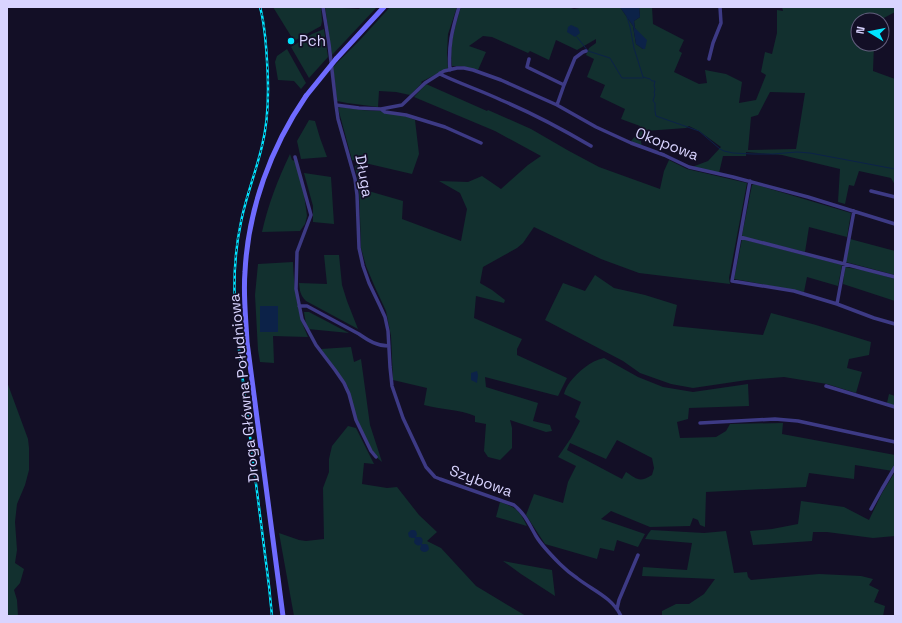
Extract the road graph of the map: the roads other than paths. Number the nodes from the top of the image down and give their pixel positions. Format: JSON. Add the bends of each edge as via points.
{"nodes":[{"id":1,"x":322,"y":7,"type":"edge"},
{"id":2,"x":384,"y":7,"type":"edge"},
{"id":3,"x":459,"y":7,"type":"edge"},
{"id":4,"x":720,"y":7,"type":"edge"},
{"id":5,"x":586,"y":51,"type":"dead end"},
{"id":6,"x":529,"y":59,"type":"dead end"},
{"id":7,"x":709,"y":59,"type":"dead end"},
{"id":8,"x":450,"y":70,"type":"junction"},
{"id":9,"x":440,"y":73,"type":"junction"},
{"id":10,"x":564,"y":85,"type":"junction"},
{"id":11,"x":336,"y":104,"type":"junction"},
{"id":12,"x":556,"y":105,"type":"junction"},
{"id":13,"x":381,"y":109,"type":"junction"},
{"id":14,"x":481,"y":143,"type":"dead end"},
{"id":15,"x":592,"y":146,"type":"dead end"},
{"id":16,"x":295,"y":157,"type":"dead end"},
{"id":17,"x":750,"y":181,"type":"junction"},
{"id":18,"x":871,"y":191,"type":"dead end"},
{"id":19,"x":895,"y":197,"type":"edge"},
{"id":20,"x":854,"y":211,"type":"junction"},
{"id":21,"x":895,"y":224,"type":"edge"},
{"id":22,"x":740,"y":237,"type":"junction"},
{"id":23,"x":844,"y":264,"type":"junction"},
{"id":24,"x":895,"y":277,"type":"edge"},
{"id":25,"x":837,"y":304,"type":"junction"},
{"id":26,"x":299,"y":306,"type":"junction"},
{"id":27,"x":895,"y":324,"type":"edge"},
{"id":28,"x":389,"y":346,"type":"junction"},
{"id":29,"x":826,"y":386,"type":"dead end"},
{"id":30,"x":895,"y":407,"type":"edge"},
{"id":31,"x":700,"y":423,"type":"dead end"},
{"id":32,"x":895,"y":442,"type":"edge"},
{"id":33,"x":376,"y":457,"type":"dead end"},
{"id":34,"x":895,"y":467,"type":"edge"},
{"id":35,"x":871,"y":509,"type":"dead end"},
{"id":36,"x":638,"y":555,"type":"dead end"},
{"id":37,"x":617,"y":609,"type":"junction"},
{"id":38,"x":283,"y":616,"type":"edge"},
{"id":39,"x":621,"y":616,"type":"edge"}],
"edges":[{"from":1,"to":11,"type":"street","name":"Długa"},
{"from":2,"to":38,"type":"main road","name":"Droga Główna Południowa","bridge":true,"via":[[336,59],[298,108],[272,158],[248,240],[244,299],[247,342]]},
{"from":3,"to":8,"type":"street","via":[[451,35]]},
{"from":4,"to":7,"type":"street","via":[[721,23]]},
{"from":5,"to":10,"type":"street","via":[[575,58]]},
{"from":6,"to":10,"type":"street","via":[[527,67]]},
{"from":8,"to":9,"type":"street","name":"Okopowa"},
{"from":8,"to":12,"type":"street","name":"Okopowa","via":[[473,70]]},
{"from":9,"to":13,"type":"street","name":"Okopowa","via":[[424,83],[402,105]]},
{"from":9,"to":15,"type":"street","via":[[513,105]]},
{"from":10,"to":12,"type":"street"},
{"from":11,"to":13,"type":"street","name":"Okopowa"},
{"from":11,"to":28,"type":"street","name":"Długa","via":[[355,179],[363,266],[385,317]]},
{"from":12,"to":17,"type":"street","name":"Okopowa","via":[[603,130],[689,167]]},
{"from":13,"to":14,"type":"street","name":"Okopowa","via":[[444,127]]},
{"from":16,"to":26,"type":"street","via":[[310,215],[296,252],[296,289]]},
{"from":17,"to":20,"type":"street","name":"Okopowa"},
{"from":17,"to":22,"type":"street"},
{"from":18,"to":19,"type":"street"},
{"from":20,"to":21,"type":"street","name":"Okopowa"},
{"from":20,"to":23,"type":"street"},
{"from":22,"to":23,"type":"street"},
{"from":22,"to":25,"type":"street","via":[[732,280],[794,292]]},
{"from":23,"to":24,"type":"street"},
{"from":23,"to":25,"type":"street"},
{"from":25,"to":27,"type":"street"},
{"from":26,"to":28,"type":"street","via":[[307,306],[375,344]]},
{"from":26,"to":33,"type":"street","via":[[302,319],[316,345],[344,383],[356,420]]},
{"from":28,"to":37,"type":"street","name":"Szybowa","via":[[392,386],[403,418],[426,467],[435,477],[514,505],[521,511],[543,546],[561,565],[599,592]]},
{"from":29,"to":30,"type":"street"},
{"from":31,"to":32,"type":"street","via":[[775,419],[798,421]]},
{"from":34,"to":35,"type":"street"},
{"from":36,"to":37,"type":"street"},
{"from":37,"to":39,"type":"street","name":"Szybowa"}]}
